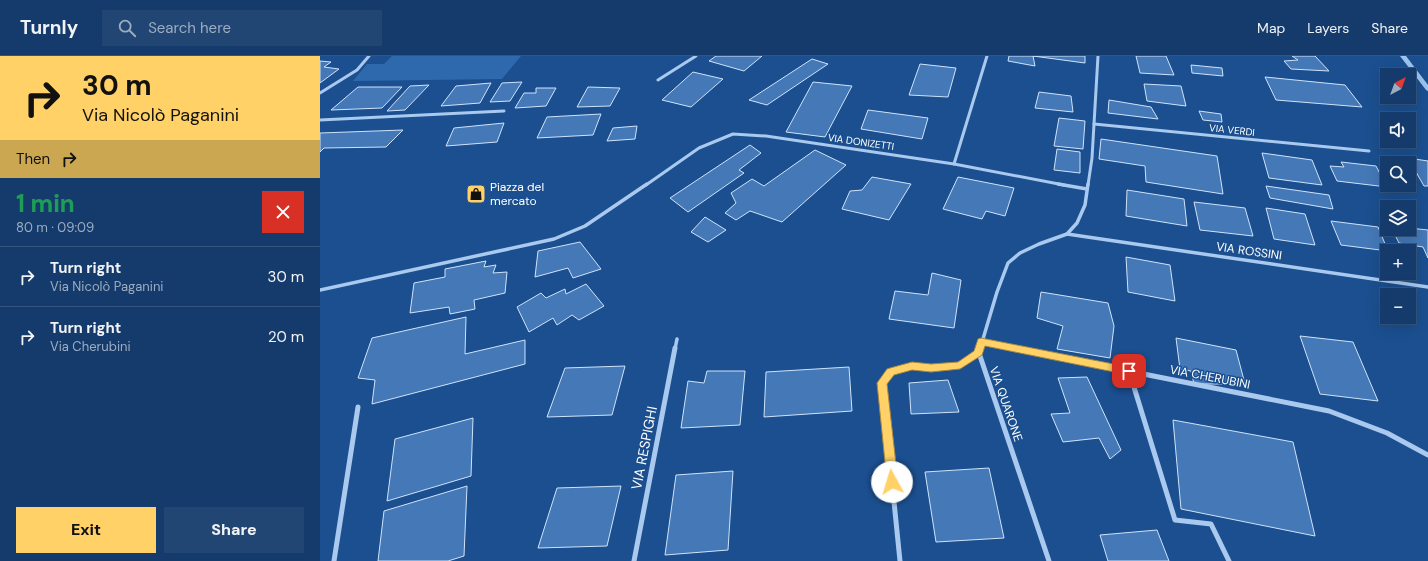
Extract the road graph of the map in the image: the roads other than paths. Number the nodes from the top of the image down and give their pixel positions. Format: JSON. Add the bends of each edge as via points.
{"nodes":[{"id":1,"x":369,"y":56,"type":"edge"},
{"id":2,"x":696,"y":56,"type":"edge"},
{"id":3,"x":987,"y":56,"type":"edge"},
{"id":4,"x":1098,"y":56,"type":"edge"},
{"id":5,"x":658,"y":80,"type":"dead end"},
{"id":6,"x":320,"y":93,"type":"edge"},
{"id":7,"x":504,"y":111,"type":"dead end"},
{"id":8,"x":320,"y":120,"type":"edge"},
{"id":9,"x":1094,"y":124,"type":"junction"},
{"id":10,"x":1369,"y":152,"type":"dead end"},
{"id":11,"x":954,"y":164,"type":"junction"},
{"id":12,"x":1087,"y":189,"type":"junction"},
{"id":13,"x":1067,"y":234,"type":"junction"},
{"id":14,"x":1428,"y":287,"type":"edge"},
{"id":15,"x":320,"y":290,"type":"edge"},
{"id":16,"x":677,"y":339,"type":"dead end"},
{"id":17,"x":981,"y":342,"type":"junction"},
{"id":18,"x":979,"y":353,"type":"junction"},
{"id":19,"x":1129,"y":371,"type":"junction"},
{"id":20,"x":358,"y":406,"type":"dead end"},
{"id":21,"x":1428,"y":455,"type":"edge"},
{"id":22,"x":334,"y":561,"type":"edge"},
{"id":23,"x":634,"y":561,"type":"edge"},
{"id":24,"x":900,"y":561,"type":"edge"},
{"id":25,"x":1048,"y":561,"type":"edge"},
{"id":26,"x":1229,"y":561,"type":"edge"}],
"edges":[{"from":1,"to":6,"type":"street","via":[[357,70]]},
{"from":2,"to":5,"type":"street"},
{"from":3,"to":11,"type":"street"},
{"from":4,"to":9,"type":"street"},
{"from":7,"to":8,"type":"street"},
{"from":9,"to":10,"type":"street","name":"VIA VERDI"},
{"from":9,"to":12,"type":"street"},
{"from":11,"to":12,"type":"street","name":"VIA DONIZETTI"},
{"from":11,"to":15,"type":"street","name":"VIA DONIZETTI","via":[[766,136],[733,134],[699,148],[585,226],[554,239]]},
{"from":12,"to":13,"type":"street","via":[[1085,205],[1077,223]]},
{"from":13,"to":14,"type":"street","name":"VIA ROSSINI"},
{"from":13,"to":17,"type":"street","name":"VIA QUARONE","via":[[1020,253],[1008,263]]},
{"from":16,"to":23,"type":"street","name":"VIA RESPIGHI"},
{"from":17,"to":18,"type":"street","name":"VIA QUARONE"},
{"from":17,"to":19,"type":"street","name":"VIA CHERUBINI"},
{"from":18,"to":24,"type":"street","via":[[960,365],[931,368],[912,366],[890,372],[882,383]]},
{"from":18,"to":25,"type":"street","name":"VIA QUARONE"},
{"from":19,"to":21,"type":"street","name":"VIA CHERUBINI","via":[[1329,411],[1387,433]]},
{"from":19,"to":26,"type":"street","via":[[1175,520],[1211,524]]},
{"from":20,"to":22,"type":"street"}]}
